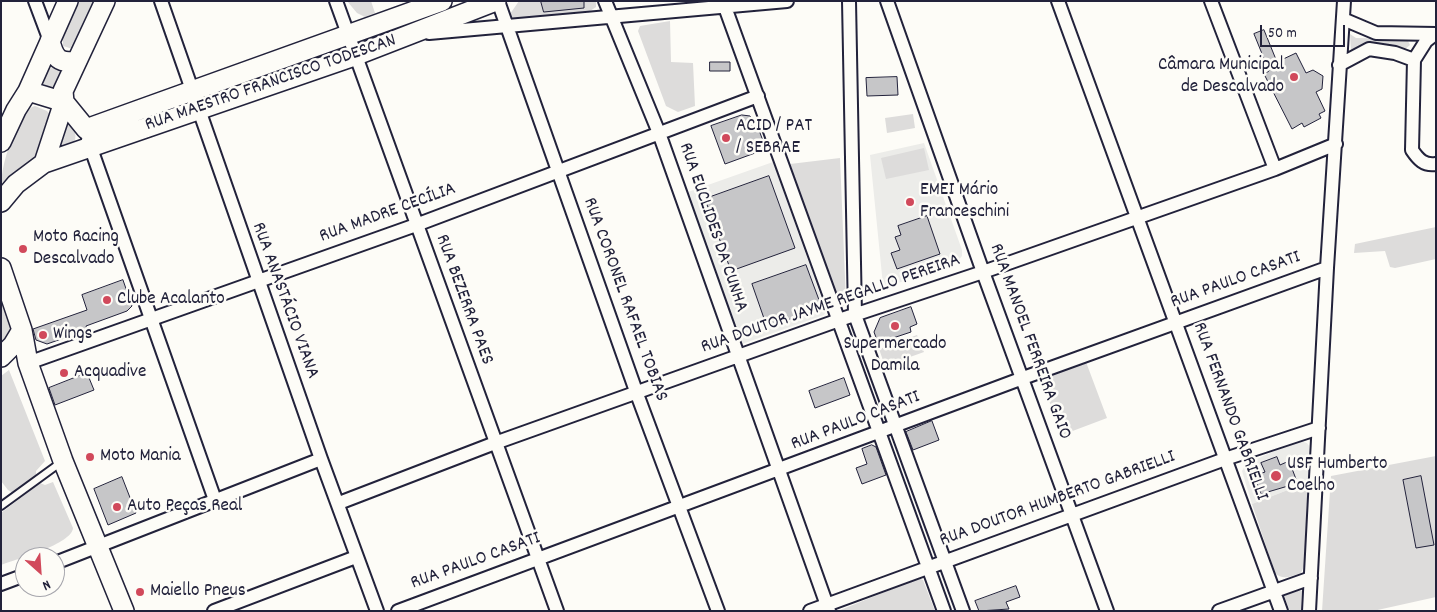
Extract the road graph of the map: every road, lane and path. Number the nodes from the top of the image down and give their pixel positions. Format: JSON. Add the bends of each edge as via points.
{"nodes":[{"id":1,"x":35,"y":1,"type":"edge"},
{"id":2,"x":68,"y":1,"type":"edge"},
{"id":3,"x":104,"y":1,"type":"edge"},
{"id":4,"x":161,"y":1,"type":"edge"},
{"id":5,"x":336,"y":1,"type":"edge"},
{"id":6,"x":442,"y":1,"type":"edge"},
{"id":7,"x":497,"y":1,"type":"edge"},
{"id":8,"x":604,"y":1,"type":"edge"},
{"id":9,"x":787,"y":1,"type":"edge"},
{"id":10,"x":849,"y":1,"type":"edge"},
{"id":11,"x":887,"y":1,"type":"edge"},
{"id":12,"x":1058,"y":1,"type":"edge"},
{"id":13,"x":1211,"y":1,"type":"edge"},
{"id":14,"x":1344,"y":1,"type":"edge"},
{"id":15,"x":725,"y":7,"type":"junction"},
{"id":16,"x":610,"y":16,"type":"junction"},
{"id":17,"x":1344,"y":19,"type":"junction"},
{"id":18,"x":505,"y":25,"type":"junction"},
{"id":19,"x":410,"y":34,"type":"junction"},
{"id":20,"x":1435,"y":34,"type":"edge"},
{"id":21,"x":348,"y":36,"type":"junction"},
{"id":22,"x":50,"y":41,"type":"junction"},
{"id":23,"x":357,"y":55,"type":"junction"},
{"id":24,"x":1414,"y":60,"type":"junction"},
{"id":25,"x":76,"y":61,"type":"junction"},
{"id":26,"x":1339,"y":65,"type":"junction"},
{"id":27,"x":28,"y":91,"type":"junction"},
{"id":28,"x":191,"y":92,"type":"junction"},
{"id":29,"x":758,"y":96,"type":"junction"},
{"id":30,"x":64,"y":102,"type":"junction"},
{"id":31,"x":197,"y":110,"type":"junction"},
{"id":32,"x":86,"y":130,"type":"junction"},
{"id":33,"x":659,"y":133,"type":"junction"},
{"id":34,"x":1,"y":142,"type":"edge"},
{"id":35,"x":1336,"y":144,"type":"junction"},
{"id":36,"x":90,"y":148,"type":"junction"},
{"id":37,"x":44,"y":163,"type":"junction"},
{"id":38,"x":1436,"y":164,"type":"edge"},
{"id":39,"x":1275,"y":169,"type":"junction"},
{"id":40,"x":558,"y":170,"type":"junction"},
{"id":41,"x":1,"y":202,"type":"edge"},
{"id":42,"x":1138,"y":218,"type":"junction"},
{"id":43,"x":416,"y":225,"type":"junction"},
{"id":44,"x":1,"y":268,"type":"edge"},
{"id":45,"x":1327,"y":268,"type":"junction"},
{"id":46,"x":983,"y":272,"type":"junction"},
{"id":47,"x":258,"y":281,"type":"junction"},
{"id":48,"x":855,"y":315,"type":"junction"},
{"id":49,"x":150,"y":319,"type":"junction"},
{"id":50,"x":839,"y":320,"type":"junction"},
{"id":51,"x":1176,"y":322,"type":"junction"},
{"id":52,"x":22,"y":330,"type":"junction"},
{"id":53,"x":4,"y":355,"type":"edge"},
{"id":54,"x":737,"y":357,"type":"junction"},
{"id":55,"x":28,"y":363,"type":"junction"},
{"id":56,"x":1023,"y":378,"type":"junction"},
{"id":57,"x":637,"y":394,"type":"junction"},
{"id":58,"x":895,"y":427,"type":"junction"},
{"id":59,"x":1319,"y":428,"type":"junction"},
{"id":60,"x":881,"y":433,"type":"junction"},
{"id":61,"x":495,"y":444,"type":"junction"},
{"id":62,"x":320,"y":458,"type":"junction"},
{"id":63,"x":1225,"y":459,"type":"junction"},
{"id":64,"x":63,"y":461,"type":"junction"},
{"id":65,"x":778,"y":471,"type":"junction"},
{"id":66,"x":215,"y":500,"type":"junction"},
{"id":67,"x":339,"y":503,"type":"junction"},
{"id":68,"x":1,"y":506,"type":"edge"},
{"id":69,"x":680,"y":507,"type":"junction"},
{"id":70,"x":1073,"y":514,"type":"junction"},
{"id":71,"x":98,"y":546,"type":"junction"},
{"id":72,"x":356,"y":557,"type":"junction"},
{"id":73,"x":65,"y":559,"type":"edge"},
{"id":74,"x":538,"y":559,"type":"junction"},
{"id":75,"x":944,"y":560,"type":"junction"},
{"id":76,"x":927,"y":567,"type":"junction"},
{"id":77,"x":1311,"y":578,"type":"junction"},
{"id":78,"x":15,"y":579,"type":"edge"},
{"id":79,"x":1,"y":584,"type":"edge"},
{"id":80,"x":1273,"y":591,"type":"junction"},
{"id":81,"x":828,"y":608,"type":"edge"},
{"id":82,"x":124,"y":611,"type":"edge"},
{"id":83,"x":214,"y":611,"type":"edge"},
{"id":84,"x":377,"y":611,"type":"edge"},
{"id":85,"x":398,"y":611,"type":"edge"},
{"id":86,"x":557,"y":611,"type":"edge"},
{"id":87,"x":718,"y":611,"type":"edge"},
{"id":88,"x":810,"y":611,"type":"edge"},
{"id":89,"x":944,"y":611,"type":"edge"},
{"id":90,"x":963,"y":611,"type":"edge"},
{"id":91,"x":1107,"y":611,"type":"edge"},
{"id":92,"x":1219,"y":611,"type":"edge"},
{"id":93,"x":1281,"y":611,"type":"edge"},
{"id":94,"x":1309,"y":611,"type":"edge"}],
"edges":[{"from":1,"to":22,"type":"street"},
{"from":2,"to":22,"type":"main road"},
{"from":3,"to":25,"type":"main road"},
{"from":4,"to":28,"type":"street","name":"RUA ANASTÁCIO VIANA"},
{"from":5,"to":21,"type":"street","name":"RUA BEZERRA PAES"},
{"from":6,"to":21,"type":"main road","name":"RUA MAESTRO FRANCISCO TODESCAN"},
{"from":7,"to":18,"type":"street","name":"RUA CORONEL RAFAEL TOBIAS"},
{"from":7,"to":19,"type":"main road","name":"RUA MAESTRO FRANCISCO TODESCAN"},
{"from":8,"to":16,"type":"street","name":"RUA EUCLIDES DA CUNHA"},
{"from":9,"to":15,"type":"street"},
{"from":10,"to":48,"type":"street"},
{"from":11,"to":46,"type":"street","name":"RUA MANOEL FERREIRA GAIO"},
{"from":12,"to":42,"type":"street","name":"RUA FERNANDO GABRIELLI"},
{"from":13,"to":39,"type":"street"},
{"from":14,"to":17,"type":"street"},
{"from":15,"to":16,"type":"street"},
{"from":15,"to":29,"type":"street"},
{"from":16,"to":18,"type":"street"},
{"from":16,"to":33,"type":"street","name":"RUA EUCLIDES DA CUNHA"},
{"from":17,"to":20,"type":"street","via":[[1376,33]]},
{"from":17,"to":26,"type":"street"},
{"from":18,"to":19,"type":"street"},
{"from":18,"to":40,"type":"street","name":"RUA CORONEL RAFAEL TOBIAS"},
{"from":19,"to":23,"type":"main road","name":"RUA MAESTRO FRANCISCO TODESCAN"},
{"from":20,"to":24,"type":"street","via":[[1426,41]]},
{"from":21,"to":23,"type":"street","name":"RUA BEZERRA PAES"},
{"from":21,"to":28,"type":"main road","name":"RUA MAESTRO FRANCISCO TODESCAN"},
{"from":22,"to":25,"type":"main road","via":[[58,60],[66,63]]},
{"from":22,"to":27,"type":"main road"},
{"from":23,"to":31,"type":"main road","name":"RUA MAESTRO FRANCISCO TODESCAN"},
{"from":23,"to":43,"type":"street","name":"RUA BEZERRA PAES"},
{"from":24,"to":26,"type":"street","via":[[1369,49]]},
{"from":24,"to":38,"type":"street","via":[[1412,150],[1419,160]]},
{"from":25,"to":30,"type":"main road","via":[[63,91]]},
{"from":26,"to":35,"type":"street"},
{"from":27,"to":30,"type":"main road"},
{"from":27,"to":34,"type":"main road"},
{"from":28,"to":31,"type":"street","name":"RUA ANASTÁCIO VIANA"},
{"from":28,"to":32,"type":"main road","name":"RUA MAESTRO FRANCISCO TODESCAN"},
{"from":29,"to":33,"type":"street","name":"RUA MADRE CECÍLIA"},
{"from":29,"to":50,"type":"street"},
{"from":30,"to":32,"type":"main road"},
{"from":30,"to":37,"type":"main road"},
{"from":31,"to":36,"type":"main road","name":"RUA MAESTRO FRANCISCO TODESCAN"},
{"from":31,"to":47,"type":"street","name":"RUA ANASTÁCIO VIANA"},
{"from":32,"to":36,"type":"street"},
{"from":33,"to":40,"type":"street","name":"RUA MADRE CECÍLIA"},
{"from":33,"to":54,"type":"street","name":"RUA EUCLIDES DA CUNHA"},
{"from":35,"to":39,"type":"street","name":"RUA DOUTOR JAYME REGALLO PEREIRA"},
{"from":35,"to":45,"type":"street"},
{"from":36,"to":37,"type":"main road","name":"RUA MAESTRO FRANCISCO TODESCAN"},
{"from":36,"to":49,"type":"street"},
{"from":37,"to":41,"type":"main road","name":"RUA MAESTRO FRANCISCO TODESCAN","via":[[16,184]]},
{"from":39,"to":42,"type":"street","name":"RUA DOUTOR JAYME REGALLO PEREIRA"},
{"from":40,"to":43,"type":"street","name":"RUA MADRE CECÍLIA"},
{"from":40,"to":57,"type":"street","name":"RUA CORONEL RAFAEL TOBIAS"},
{"from":42,"to":46,"type":"street","name":"RUA DOUTOR JAYME REGALLO PEREIRA"},
{"from":42,"to":51,"type":"street","name":"RUA FERNANDO GABRIELLI"},
{"from":43,"to":47,"type":"street","name":"RUA MADRE CECÍLIA"},
{"from":43,"to":61,"type":"street","name":"RUA BEZERRA PAES"},
{"from":44,"to":52,"type":"main road"},
{"from":45,"to":51,"type":"street","name":"RUA PAULO CASATI"},
{"from":45,"to":59,"type":"street"},
{"from":46,"to":48,"type":"street","name":"RUA DOUTOR JAYME REGALLO PEREIRA"},
{"from":46,"to":56,"type":"street","name":"RUA MANOEL FERREIRA GAIO"},
{"from":47,"to":49,"type":"street","name":"RUA MADRE CECÍLIA"},
{"from":47,"to":62,"type":"street","name":"RUA ANASTÁCIO VIANA"},
{"from":48,"to":50,"type":"street","name":"RUA DOUTOR JAYME REGALLO PEREIRA"},
{"from":48,"to":58,"type":"street"},
{"from":49,"to":55,"type":"street","name":"RUA MADRE CECÍLIA"},
{"from":49,"to":66,"type":"street"},
{"from":50,"to":54,"type":"street","name":"RUA DOUTOR JAYME REGALLO PEREIRA"},
{"from":50,"to":60,"type":"street"},
{"from":51,"to":56,"type":"street","name":"RUA PAULO CASATI"},
{"from":51,"to":63,"type":"street","name":"RUA FERNANDO GABRIELLI"},
{"from":52,"to":53,"type":"main road"},
{"from":52,"to":55,"type":"main road"},
{"from":53,"to":55,"type":"main road"},
{"from":54,"to":57,"type":"street","name":"RUA DOUTOR JAYME REGALLO PEREIRA"},
{"from":54,"to":65,"type":"street","name":"RUA EUCLIDES DA CUNHA"},
{"from":55,"to":64,"type":"main road"},
{"from":56,"to":58,"type":"street","name":"RUA PAULO CASATI"},
{"from":56,"to":70,"type":"street","name":"RUA MANOEL FERREIRA GAIO"},
{"from":57,"to":61,"type":"street","name":"RUA DOUTOR JAYME REGALLO PEREIRA"},
{"from":57,"to":69,"type":"street","name":"RUA CORONEL RAFAEL TOBIAS"},
{"from":58,"to":60,"type":"street","name":"RUA PAULO CASATI"},
{"from":58,"to":75,"type":"street"},
{"from":59,"to":63,"type":"street","name":"RUA DOUTOR HUMBERTO GABRIELLI"},
{"from":59,"to":77,"type":"street"},
{"from":60,"to":65,"type":"street","name":"RUA PAULO CASATI"},
{"from":60,"to":76,"type":"street"},
{"from":61,"to":67,"type":"street","name":"RUA DOUTOR JAYME REGALLO PEREIRA"},
{"from":61,"to":74,"type":"street","name":"RUA BEZERRA PAES"},
{"from":62,"to":66,"type":"street"},
{"from":62,"to":67,"type":"street","name":"RUA ANASTÁCIO VIANA"},
{"from":63,"to":70,"type":"street","name":"RUA DOUTOR HUMBERTO GABRIELLI"},
{"from":63,"to":80,"type":"street","name":"RUA FERNANDO GABRIELLI"},
{"from":64,"to":68,"type":"lane"},
{"from":64,"to":71,"type":"main road"},
{"from":65,"to":69,"type":"street","name":"RUA PAULO CASATI"},
{"from":65,"to":81,"type":"street","name":"RUA EUCLIDES DA CUNHA"},
{"from":66,"to":71,"type":"street"},
{"from":67,"to":72,"type":"street","name":"RUA ANASTÁCIO VIANA"},
{"from":69,"to":74,"type":"street","name":"RUA PAULO CASATI"},
{"from":69,"to":87,"type":"street","name":"RUA CORONEL RAFAEL TOBIAS"},
{"from":70,"to":75,"type":"street","name":"RUA DOUTOR HUMBERTO GABRIELLI"},
{"from":70,"to":91,"type":"street","name":"RUA MANOEL FERREIRA GAIO"},
{"from":71,"to":73,"type":"street"},
{"from":71,"to":82,"type":"main road"},
{"from":72,"to":83,"type":"street"},
{"from":72,"to":84,"type":"street","name":"RUA ANASTÁCIO VIANA"},
{"from":74,"to":85,"type":"street","name":"RUA PAULO CASATI"},
{"from":74,"to":86,"type":"street","name":"RUA BEZERRA PAES"},
{"from":75,"to":76,"type":"street","name":"RUA DOUTOR HUMBERTO GABRIELLI"},
{"from":75,"to":90,"type":"street"},
{"from":76,"to":81,"type":"street","name":"RUA DOUTOR HUMBERTO GABRIELLI"},
{"from":76,"to":89,"type":"street"},
{"from":77,"to":80,"type":"street"},
{"from":77,"to":94,"type":"street"},
{"from":78,"to":79,"type":"street"},
{"from":80,"to":92,"type":"street"},
{"from":80,"to":93,"type":"street","name":"RUA FERNANDO GABRIELLI"},
{"from":81,"to":88,"type":"street","name":"RUA DOUTOR HUMBERTO GABRIELLI"}]}
